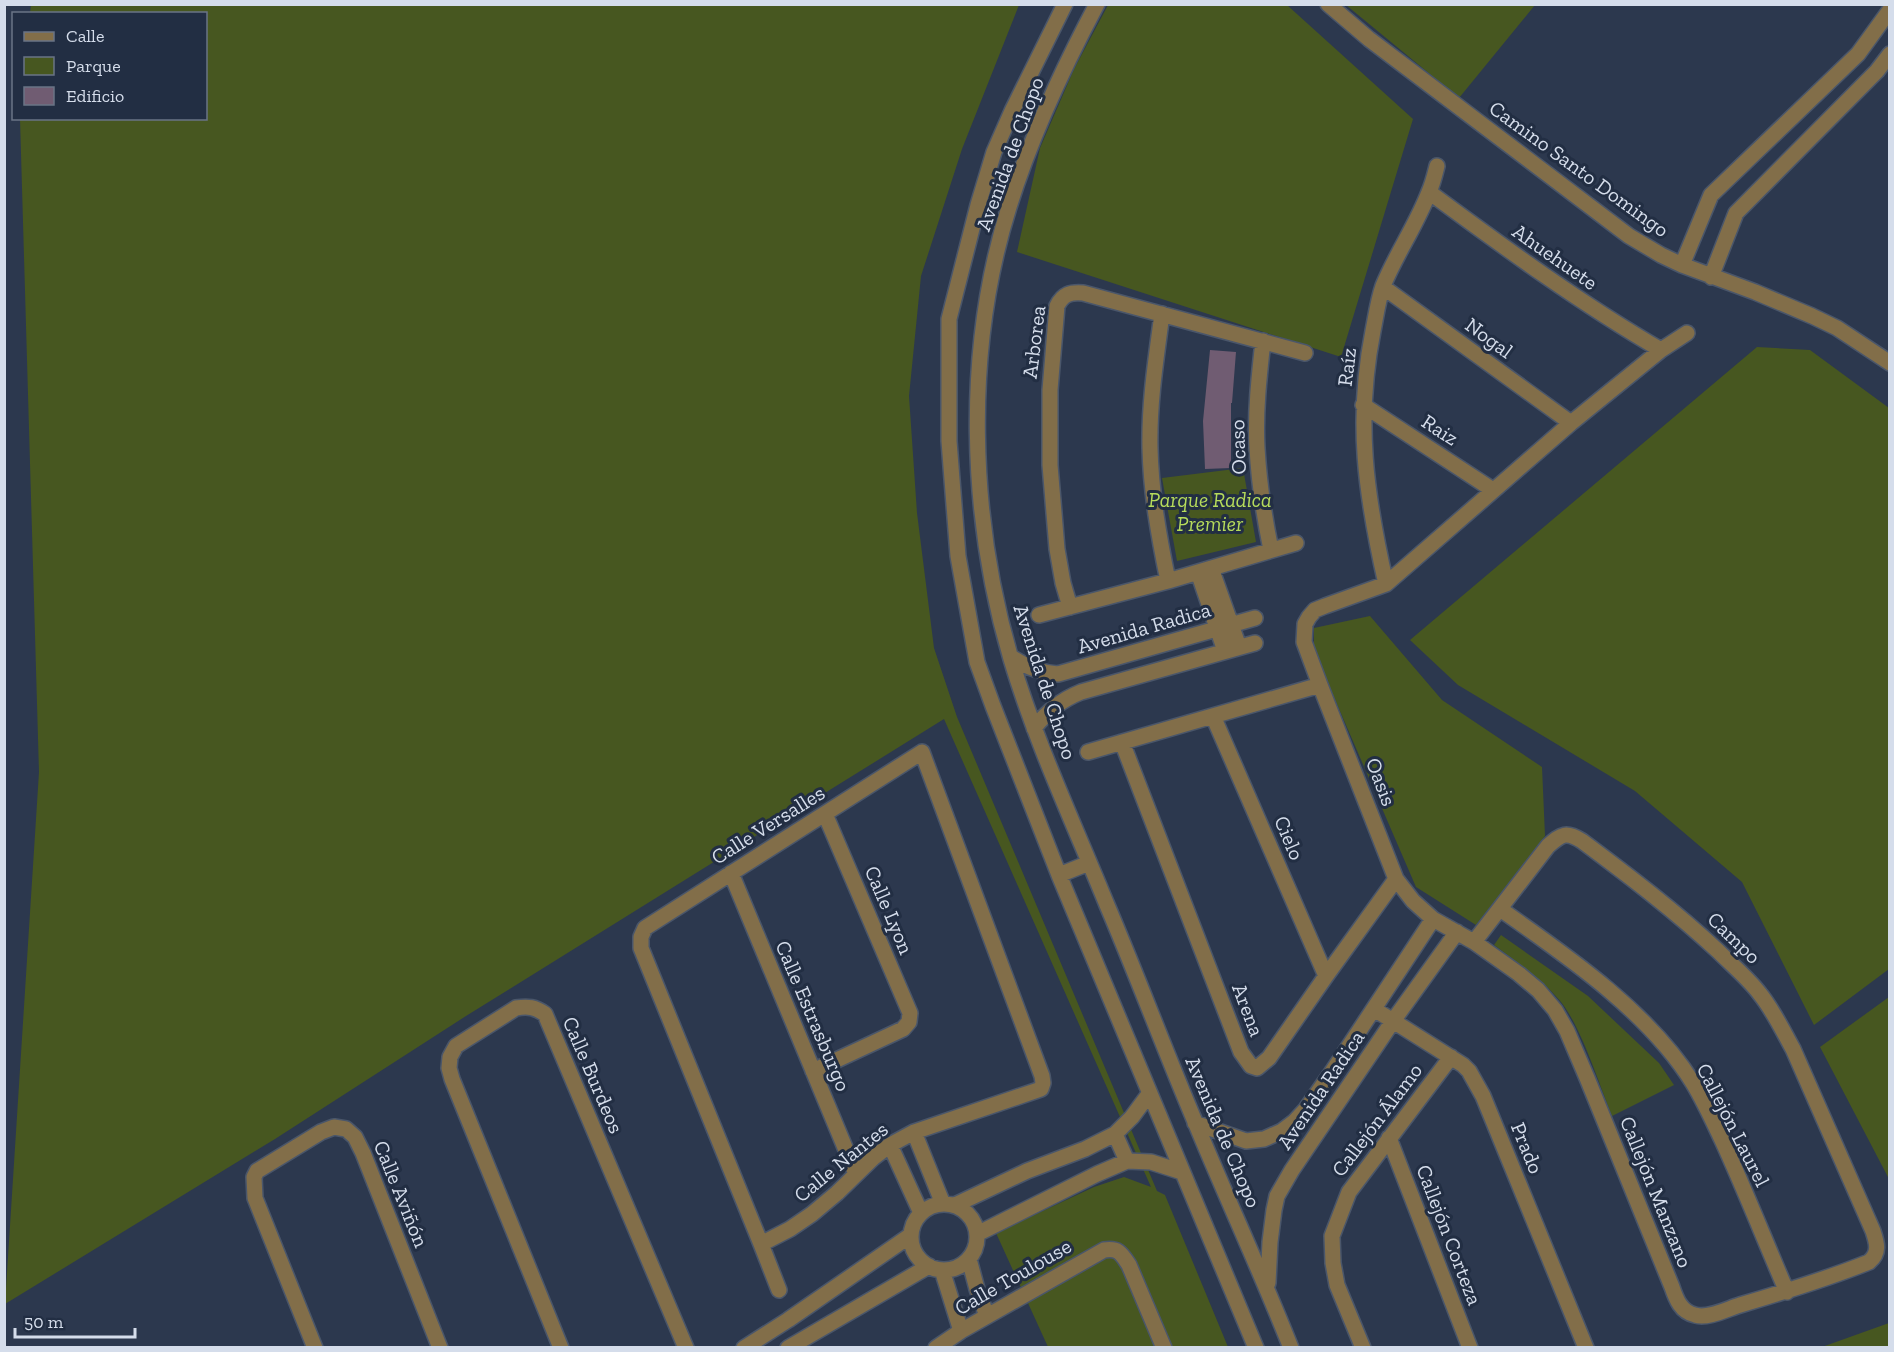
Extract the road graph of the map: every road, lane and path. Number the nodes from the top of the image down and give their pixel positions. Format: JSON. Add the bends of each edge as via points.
{"nodes":[{"id":1,"x":1065,"y":4,"type":"edge"},
{"id":2,"x":1097,"y":4,"type":"edge"},
{"id":3,"x":1328,"y":4,"type":"edge"},
{"id":4,"x":1890,"y":10,"type":"edge"},
{"id":5,"x":1890,"y":54,"type":"edge"},
{"id":6,"x":1437,"y":165,"type":"dead end"},
{"id":7,"x":1429,"y":192,"type":"junction"},
{"id":8,"x":1682,"y":266,"type":"junction"},
{"id":9,"x":1711,"y":277,"type":"junction"},
{"id":10,"x":1383,"y":287,"type":"junction"},
{"id":11,"x":1162,"y":314,"type":"junction"},
{"id":12,"x":1687,"y":333,"type":"dead end"},
{"id":13,"x":1263,"y":341,"type":"junction"},
{"id":14,"x":1661,"y":350,"type":"junction"},
{"id":15,"x":1305,"y":353,"type":"dead end"},
{"id":16,"x":1890,"y":363,"type":"edge"},
{"id":17,"x":1363,"y":405,"type":"junction"},
{"id":18,"x":1571,"y":423,"type":"junction"},
{"id":19,"x":1493,"y":490,"type":"junction"},
{"id":20,"x":1296,"y":543,"type":"dead end"},
{"id":21,"x":1271,"y":550,"type":"junction"},
{"id":22,"x":1205,"y":570,"type":"junction"},
{"id":23,"x":1168,"y":581,"type":"junction"},
{"id":24,"x":1386,"y":584,"type":"junction"},
{"id":25,"x":1070,"y":607,"type":"junction"},
{"id":26,"x":1039,"y":615,"type":"dead end"},
{"id":27,"x":1255,"y":618,"type":"dead end"},
{"id":28,"x":1225,"y":627,"type":"junction"},
{"id":29,"x":1255,"y":643,"type":"dead end"},
{"id":30,"x":1232,"y":649,"type":"junction"},
{"id":31,"x":1011,"y":657,"type":"junction"},
{"id":32,"x":1320,"y":685,"type":"junction"},
{"id":33,"x":1214,"y":716,"type":"junction"},
{"id":34,"x":1034,"y":728,"type":"junction"},
{"id":35,"x":1122,"y":742,"type":"junction"},
{"id":36,"x":1088,"y":752,"type":"dead end"},
{"id":37,"x":825,"y":814,"type":"junction"},
{"id":38,"x":1089,"y":863,"type":"junction"},
{"id":39,"x":731,"y":873,"type":"junction"},
{"id":40,"x":1059,"y":874,"type":"junction"},
{"id":41,"x":1396,"y":879,"type":"junction"},
{"id":42,"x":1500,"y":909,"type":"junction"},
{"id":43,"x":1433,"y":919,"type":"junction"},
{"id":44,"x":1457,"y":933,"type":"junction"},
{"id":45,"x":1474,"y":942,"type":"junction"},
{"id":46,"x":1326,"y":976,"type":"junction"},
{"id":47,"x":1374,"y":1009,"type":"junction"},
{"id":48,"x":1393,"y":1021,"type":"junction"},
{"id":49,"x":1451,"y":1057,"type":"junction"},
{"id":50,"x":813,"y":1071,"type":"junction"},
{"id":51,"x":1042,"y":1076,"type":"joint"},
{"id":52,"x":1149,"y":1094,"type":"junction"},
{"id":53,"x":1195,"y":1123,"type":"junction"},
{"id":54,"x":914,"y":1132,"type":"junction"},
{"id":55,"x":1115,"y":1134,"type":"junction"},
{"id":56,"x":1389,"y":1138,"type":"junction"},
{"id":57,"x":890,"y":1145,"type":"junction"},
{"id":58,"x":1127,"y":1161,"type":"junction"},
{"id":59,"x":1182,"y":1172,"type":"junction"},
{"id":60,"x":856,"y":1174,"type":"junction"},
{"id":61,"x":949,"y":1204,"type":"junction"},
{"id":62,"x":921,"y":1213,"type":"junction"},
{"id":63,"x":977,"y":1234,"type":"junction"},
{"id":64,"x":911,"y":1235,"type":"junction"},
{"id":65,"x":761,"y":1244,"type":"junction"},
{"id":66,"x":1877,"y":1248,"type":"joint"},
{"id":67,"x":969,"y":1259,"type":"junction"},
{"id":68,"x":936,"y":1268,"type":"junction"},
{"id":69,"x":1268,"y":1289,"type":"junction"},
{"id":70,"x":779,"y":1290,"type":"dead end"},
{"id":71,"x":1786,"y":1292,"type":"junction"},
{"id":72,"x":987,"y":1316,"type":"junction"},
{"id":73,"x":789,"y":1320,"type":"junction"},
{"id":74,"x":962,"y":1331,"type":"junction"},
{"id":75,"x":794,"y":1343,"type":"edge"},
{"id":76,"x":315,"y":1347,"type":"edge"},
{"id":77,"x":440,"y":1347,"type":"edge"},
{"id":78,"x":561,"y":1347,"type":"edge"},
{"id":79,"x":686,"y":1347,"type":"edge"},
{"id":80,"x":744,"y":1347,"type":"edge"},
{"id":81,"x":936,"y":1347,"type":"edge"},
{"id":82,"x":1164,"y":1347,"type":"edge"},
{"id":83,"x":1256,"y":1347,"type":"edge"},
{"id":84,"x":1291,"y":1347,"type":"edge"},
{"id":85,"x":1363,"y":1347,"type":"edge"},
{"id":86,"x":1470,"y":1347,"type":"edge"},
{"id":87,"x":1586,"y":1347,"type":"edge"}],
"edges":[{"from":1,"to":40,"type":"street","name":"Avenida de Chopo","via":[[994,153],[949,319],[949,441],[966,609],[977,662]]},
{"from":2,"to":31,"type":"street","name":"Avenida de Chopo","via":[[1042,115],[1008,208],[984,324],[978,381],[979,465],[988,561]]},
{"from":3,"to":8,"type":"street","name":"Camino Santo Domingo","via":[[1622,230]]},
{"from":4,"to":8,"type":"street","via":[[1858,54],[1711,195]]},
{"from":5,"to":9,"type":"street","via":[[1736,213]]},
{"from":6,"to":7,"type":"street","name":"Raíz"},
{"from":7,"to":10,"type":"street","name":"Raíz"},
{"from":7,"to":14,"type":"street","name":"Ahuehuete","via":[[1605,318]]},
{"from":8,"to":9,"type":"street","name":"Camino Santo Domingo"},
{"from":9,"to":16,"type":"street","name":"Camino Santo Domingo","via":[[1812,316]]},
{"from":10,"to":17,"type":"street","name":"Raíz","via":[[1370,344]]},
{"from":10,"to":18,"type":"street","name":"Nogal"},
{"from":11,"to":13,"type":"street","name":"Arborea"},
{"from":11,"to":23,"type":"street","via":[[1152,381],[1150,448],[1155,515]]},
{"from":11,"to":25,"type":"street","name":"Arborea","via":[[1083,293],[1067,294],[1057,306],[1050,390],[1050,465],[1058,549]]},
{"from":12,"to":14,"type":"street"},
{"from":13,"to":15,"type":"street","name":"Arborea"},
{"from":13,"to":21,"type":"street","name":"Ocaso","via":[[1257,446],[1261,499]]},
{"from":14,"to":18,"type":"street"},
{"from":17,"to":19,"type":"street","name":"Raiz"},
{"from":17,"to":24,"type":"street","name":"Raíz","via":[[1366,476]]},
{"from":18,"to":19,"type":"street"},
{"from":19,"to":24,"type":"street"},
{"from":20,"to":21,"type":"street"},
{"from":21,"to":22,"type":"street"},
{"from":22,"to":23,"type":"street"},
{"from":22,"to":28,"type":"street"},
{"from":23,"to":25,"type":"street"},
{"from":24,"to":32,"type":"street","name":"Oasis","via":[[1315,610],[1305,624],[1304,642]]},
{"from":25,"to":26,"type":"street"},
{"from":27,"to":28,"type":"street","name":"Avenida Radica"},
{"from":28,"to":30,"type":"street"},
{"from":28,"to":31,"type":"street","name":"Avenida Radica","via":[[1058,674],[1032,669]]},
{"from":29,"to":30,"type":"street","name":"Avenida Radica"},
{"from":30,"to":34,"type":"street","name":"Avenida Radica","via":[[1081,692],[1053,707]]},
{"from":31,"to":34,"type":"street","name":"Avenida de Chopo"},
{"from":32,"to":33,"type":"street"},
{"from":32,"to":41,"type":"street","name":"Oasis"},
{"from":33,"to":35,"type":"street"},
{"from":33,"to":46,"type":"street","name":"Cielo"},
{"from":34,"to":38,"type":"street","name":"Avenida de Chopo"},
{"from":35,"to":36,"type":"street"},
{"from":35,"to":46,"type":"street","name":"Arena","via":[[1241,1052],[1251,1066],[1257,1068],[1269,1058]]},
{"from":37,"to":39,"type":"street","name":"Calle Versalles"},
{"from":37,"to":50,"type":"street","name":"Calle Lyon","via":[[910,1013],[903,1029]]},
{"from":37,"to":51,"type":"street","name":"Calle Versalles","via":[[922,752]]},
{"from":38,"to":40,"type":"street"},
{"from":38,"to":53,"type":"street","name":"Avenida de Chopo"},
{"from":39,"to":50,"type":"street","name":"Calle Estrasburgo"},
{"from":39,"to":65,"type":"street","name":"Calle Versalles","via":[[645,928],[641,948]]},
{"from":40,"to":52,"type":"street","name":"Avenida de Chopo"},
{"from":41,"to":43,"type":"street","name":"Oasis"},
{"from":41,"to":46,"type":"street","name":"Arena"},
{"from":42,"to":45,"type":"street","name":"Campo"},
{"from":42,"to":66,"type":"street","name":"Campo","via":[[1548,846],[1566,834],[1582,840],[1691,926],[1760,994],[1777,1020],[1873,1231]]},
{"from":42,"to":71,"type":"street","name":"Callejón Laurel","via":[[1601,983],[1670,1052],[1687,1075],[1731,1160]]},
{"from":43,"to":44,"type":"street","name":"Oasis"},
{"from":43,"to":47,"type":"street","name":"Avenida Radica"},
{"from":44,"to":45,"type":"street","name":"Callejón Manzano"},
{"from":44,"to":48,"type":"street","name":"Avenida Radica"},
{"from":45,"to":71,"type":"street","name":"Callejón Manzano","via":[[1538,990],[1559,1017],[1683,1309],[1706,1315]]},
{"from":47,"to":48,"type":"street","name":"Prado"},
{"from":47,"to":53,"type":"street","name":"Avenida Radica","via":[[1306,1109],[1282,1131],[1246,1141]]},
{"from":48,"to":49,"type":"street","name":"Prado"},
{"from":48,"to":69,"type":"street","name":"Avenida Radica","via":[[1277,1196]]},
{"from":49,"to":56,"type":"street","name":"Callejón Álamo"},
{"from":49,"to":87,"type":"street","name":"Prado","via":[[1469,1071],[1483,1096]]},
{"from":50,"to":60,"type":"street","name":"Calle Estrasburgo"},
{"from":51,"to":54,"type":"street","name":"Calle Nantes","via":[[1041,1089]]},
{"from":52,"to":55,"type":"street"},
{"from":52,"to":59,"type":"street","name":"Avenida de Chopo"},
{"from":53,"to":69,"type":"street","name":"Avenida de Chopo"},
{"from":54,"to":57,"type":"street","name":"Calle Nantes"},
{"from":54,"to":61,"type":"street"},
{"from":55,"to":58,"type":"street"},
{"from":55,"to":61,"type":"street"},
{"from":56,"to":85,"type":"street","name":"Callejón Álamo","via":[[1349,1192],[1332,1236],[1337,1285]]},
{"from":56,"to":86,"type":"street","name":"Callejón Corteza"},
{"from":57,"to":60,"type":"street","name":"Calle Nantes"},
{"from":57,"to":62,"type":"street"},
{"from":58,"to":59,"type":"street","via":[[1150,1162]]},
{"from":58,"to":63,"type":"street"},
{"from":59,"to":83,"type":"street","name":"Avenida de Chopo"},
{"from":60,"to":65,"type":"street","name":"Calle Nantes","via":[[812,1214]]},
{"from":61,"to":62,"type":"street","via":[[931,1206]]},
{"from":61,"to":63,"type":"street","via":[[966,1212]]},
{"from":62,"to":64,"type":"street"},
{"from":63,"to":67,"type":"street"},
{"from":64,"to":68,"type":"street","via":[[919,1259]]},
{"from":64,"to":73,"type":"street"},
{"from":65,"to":70,"type":"street"},
{"from":66,"to":71,"type":"street","name":"Callejón Manzano","via":[[1869,1262]]},
{"from":67,"to":68,"type":"street","via":[[957,1268]]},
{"from":67,"to":72,"type":"street"},
{"from":68,"to":74,"type":"street"},
{"from":68,"to":75,"type":"street"},
{"from":69,"to":84,"type":"street","name":"Avenida de Chopo"},
{"from":72,"to":74,"type":"street","name":"Calle Toulouse"},
{"from":72,"to":82,"type":"street","name":"Calle Toulouse","via":[[1104,1250],[1113,1249],[1129,1265]]},
{"from":73,"to":75,"type":"street"},
{"from":73,"to":80,"type":"street"},
{"from":74,"to":81,"type":"street","name":"Calle Toulouse"},
{"from":76,"to":77,"type":"street","name":"Calle Aviñón","via":[[255,1198],[254,1177],[257,1171],[334,1127],[346,1129],[355,1137],[363,1153]]},
{"from":78,"to":79,"type":"street","name":"Calle Burdeos","via":[[449,1068],[456,1046],[522,1007],[535,1007],[545,1014]]}]}
